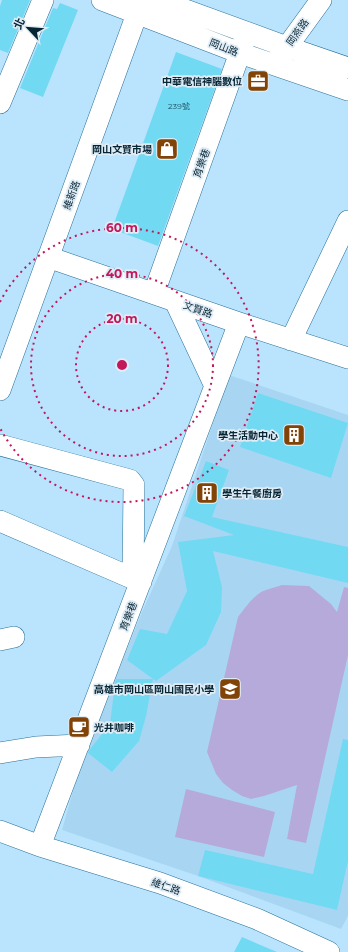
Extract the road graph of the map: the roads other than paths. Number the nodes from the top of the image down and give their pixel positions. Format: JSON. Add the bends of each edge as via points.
{"nodes":[{"id":1,"x":43,"y":0,"type":"edge"},
{"id":2,"x":102,"y":0,"type":"edge"},
{"id":3,"x":158,"y":0,"type":"edge"},
{"id":4,"x":321,"y":0,"type":"edge"},
{"id":5,"x":139,"y":7,"type":"edge"},
{"id":6,"x":247,"y":33,"type":"junction"},
{"id":7,"x":287,"y":47,"type":"junction"},
{"id":8,"x":240,"y":53,"type":"junction"},
{"id":9,"x":274,"y":65,"type":"junction"},
{"id":10,"x":348,"y":68,"type":"edge"},
{"id":11,"x":348,"y":90,"type":"edge"},
{"id":12,"x":0,"y":103,"type":"edge"},
{"id":13,"x":348,"y":221,"type":"edge"},
{"id":14,"x":48,"y":257,"type":"junction"},
{"id":15,"x":154,"y":293,"type":"junction"},
{"id":16,"x":175,"y":300,"type":"junction"},
{"id":17,"x":239,"y":323,"type":"junction"},
{"id":18,"x":291,"y":340,"type":"junction"},
{"id":19,"x":8,"y":344,"type":"edge"},
{"id":20,"x":348,"y":358,"type":"edge"},
{"id":21,"x":215,"y":386,"type":"junction"},
{"id":22,"x":0,"y":390,"type":"edge"},
{"id":23,"x":0,"y":446,"type":"edge"},
{"id":24,"x":0,"y":521,"type":"edge"},
{"id":25,"x":137,"y":580,"type":"junction"},
{"id":26,"x":79,"y":745,"type":"junction"},
{"id":27,"x":0,"y":753,"type":"edge"},
{"id":28,"x":0,"y":831,"type":"edge"},
{"id":29,"x":40,"y":846,"type":"junction"},
{"id":30,"x":329,"y":952,"type":"edge"}],
"edges":[{"from":1,"to":12,"type":"street"},
{"from":2,"to":5,"type":"street","name":"岡山路"},
{"from":3,"to":6,"type":"street"},
{"from":4,"to":7,"type":"street","name":"岡燕路"},
{"from":5,"to":8,"type":"street","name":"岡山路"},
{"from":5,"to":14,"type":"street","name":"維新路"},
{"from":6,"to":7,"type":"street"},
{"from":6,"to":8,"type":"street","name":"育樂巷"},
{"from":7,"to":9,"type":"street","name":"岡燕路"},
{"from":7,"to":10,"type":"street"},
{"from":8,"to":9,"type":"street","name":"岡山路"},
{"from":8,"to":15,"type":"street","name":"育樂巷"},
{"from":9,"to":11,"type":"street","name":"岡山路"},
{"from":13,"to":18,"type":"street"},
{"from":14,"to":15,"type":"street","name":"文賢路"},
{"from":14,"to":19,"type":"street","name":"維新路"},
{"from":15,"to":16,"type":"street","name":"文賢路"},
{"from":16,"to":17,"type":"street","name":"文賢路"},
{"from":16,"to":21,"type":"street"},
{"from":17,"to":18,"type":"street","name":"文賢路"},
{"from":17,"to":21,"type":"street","name":"育樂巷"},
{"from":18,"to":20,"type":"street","name":"文賢路"},
{"from":19,"to":22,"type":"street","name":"維新路"},
{"from":21,"to":25,"type":"street","name":"育樂巷"},
{"from":23,"to":25,"type":"street","via":[[130,480],[134,485]]},
{"from":24,"to":25,"type":"street"},
{"from":25,"to":26,"type":"street","name":"育樂巷"},
{"from":26,"to":27,"type":"street","via":[[36,747]]},
{"from":26,"to":29,"type":"street","name":"育樂巷"},
{"from":28,"to":29,"type":"street","name":"維仁路"},
{"from":29,"to":30,"type":"street","name":"維仁路","via":[[160,883],[257,919]]}]}
